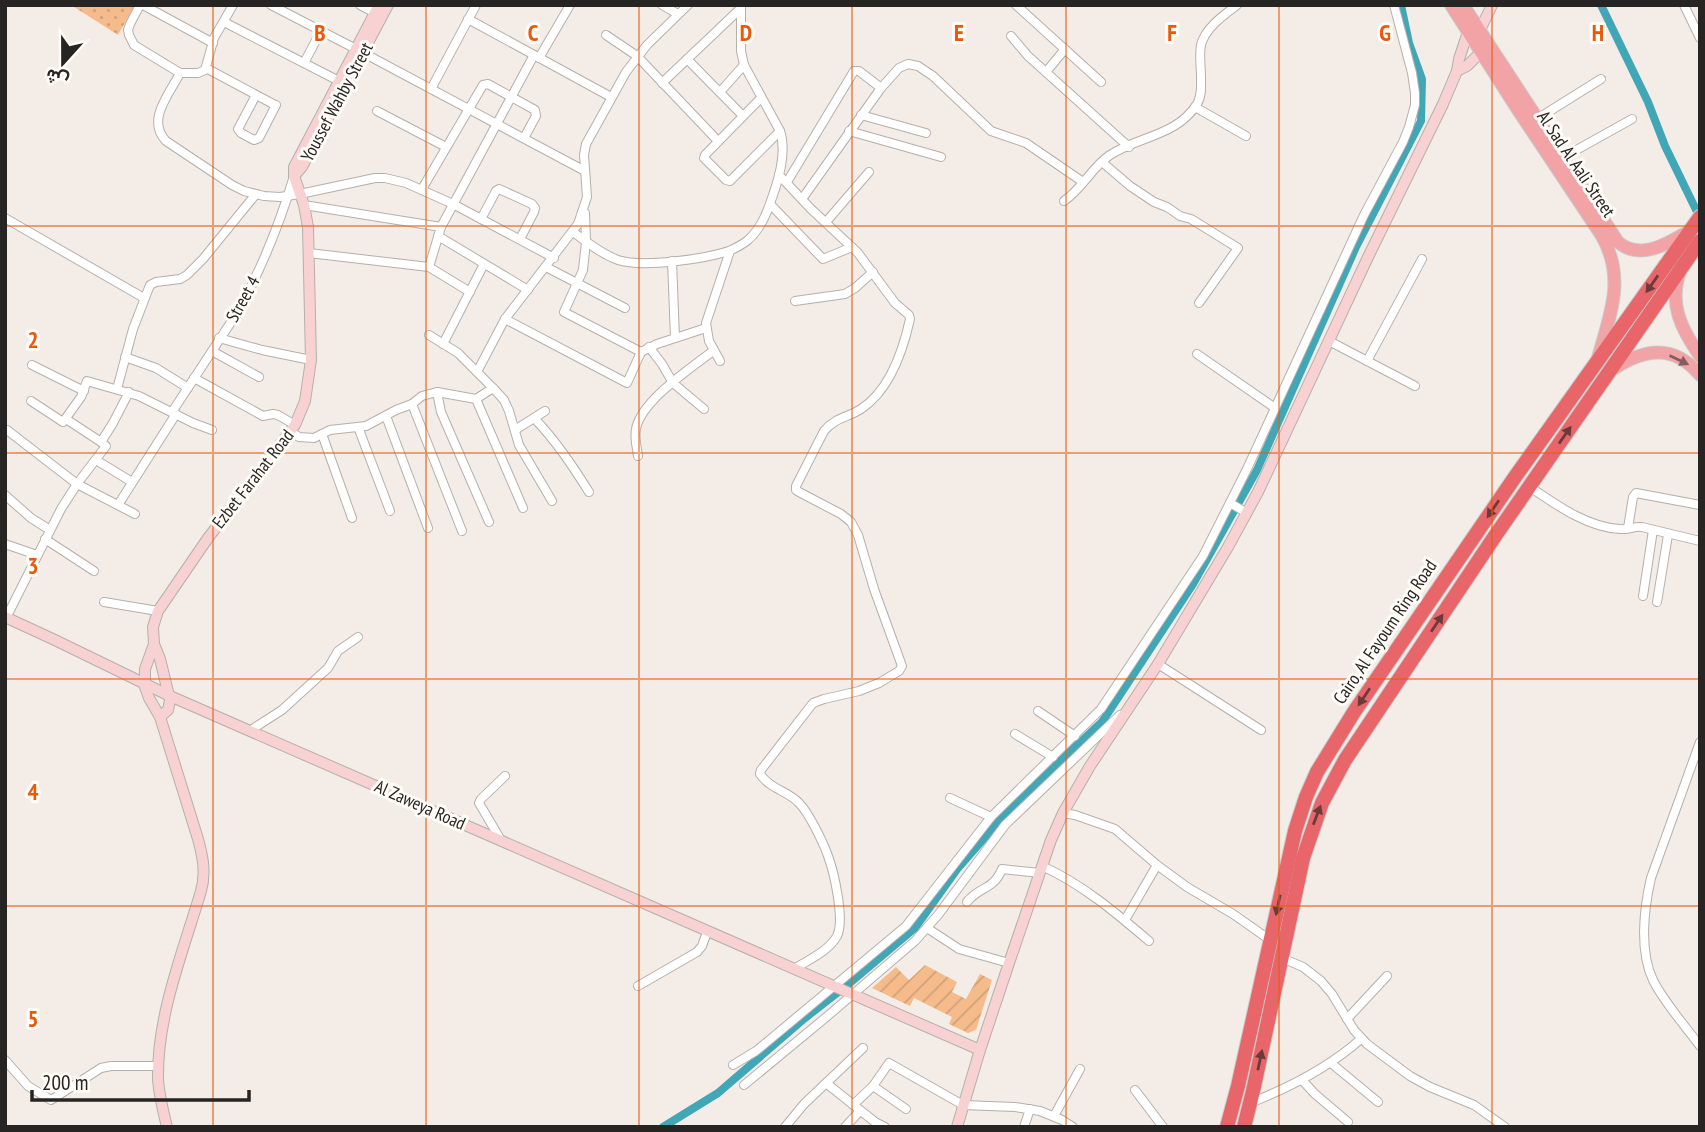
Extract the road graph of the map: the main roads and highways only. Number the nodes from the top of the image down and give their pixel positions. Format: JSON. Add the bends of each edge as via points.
{"nodes":[{"id":1,"x":1451,"y":5,"type":"edge"},
{"id":2,"x":1463,"y":5,"type":"edge"},
{"id":3,"x":1474,"y":31,"type":"junction"},
{"id":4,"x":1523,"y":108,"type":"junction"},
{"id":5,"x":1695,"y":233,"type":"edge"},
{"id":6,"x":1683,"y":264,"type":"junction"},
{"id":7,"x":1700,"y":356,"type":"edge"},
{"id":8,"x":1598,"y":358,"type":"junction"},
{"id":9,"x":1609,"y":371,"type":"junction"},
{"id":10,"x":1700,"y":375,"type":"edge"},
{"id":11,"x":1515,"y":477,"type":"junction"},
{"id":12,"x":1530,"y":487,"type":"junction"},
{"id":13,"x":1276,"y":963,"type":"junction"},
{"id":14,"x":1262,"y":1014,"type":"junction"},
{"id":15,"x":1227,"y":1127,"type":"edge"},
{"id":16,"x":1244,"y":1127,"type":"edge"}],
"edges":[{"from":1,"to":3,"type":"main road","name":"Al Sad Al Aali Street"},
{"from":2,"to":3,"type":"main road","name":"Al Sad Al Aali Street"},
{"from":3,"to":4,"type":"main road","name":"Al Sad Al Aali Street"},
{"from":3,"to":4,"type":"main road","name":"Al Sad Al Aali Street","via":[[1481,52]]},
{"from":4,"to":5,"type":"main road","name":"Al Sad Al Aali Street","via":[[1537,119],[1626,248],[1651,249]]},
{"from":4,"to":8,"type":"main road","name":"Al Sad Al Aali Street","via":[[1611,253],[1616,287]]},
{"from":5,"to":6,"type":"highway","name":"Cairo, Al Fayoum Ring Road"},
{"from":5,"to":8,"type":"highway","name":"Cairo, Al Fayoum Ring Road","one_way":true},
{"from":6,"to":7,"type":"main road","via":[[1677,279],[1676,308]]},
{"from":6,"to":9,"type":"highway","name":"Cairo, Al Fayoum Ring Road"},
{"from":8,"to":11,"type":"highway","name":"Cairo, Al Fayoum Ring Road"},
{"from":9,"to":10,"type":"main road","one_way":true,"via":[[1630,358],[1654,352],[1675,356]]},
{"from":12,"to":9,"type":"highway","name":"Cairo, Al Fayoum Ring Road","one_way":true},
{"from":11,"to":12,"type":"highway"},
{"from":11,"to":13,"type":"highway","name":"Cairo, Al Fayoum Ring Road","one_way":true,"via":[[1317,772],[1295,831],[1270,940]]},
{"from":13,"to":12,"type":"highway","name":"Cairo, Al Fayoum Ring Road","one_way":true,"via":[[1303,858],[1332,782]]},
{"from":13,"to":14,"type":"highway","name":"Cairo, Al Fayoum Ring Road"},
{"from":14,"to":15,"type":"highway","name":"Cairo, Al Fayoum Ring Road"},
{"from":16,"to":14,"type":"highway","name":"Cairo, Al Fayoum Ring Road","one_way":true}]}
